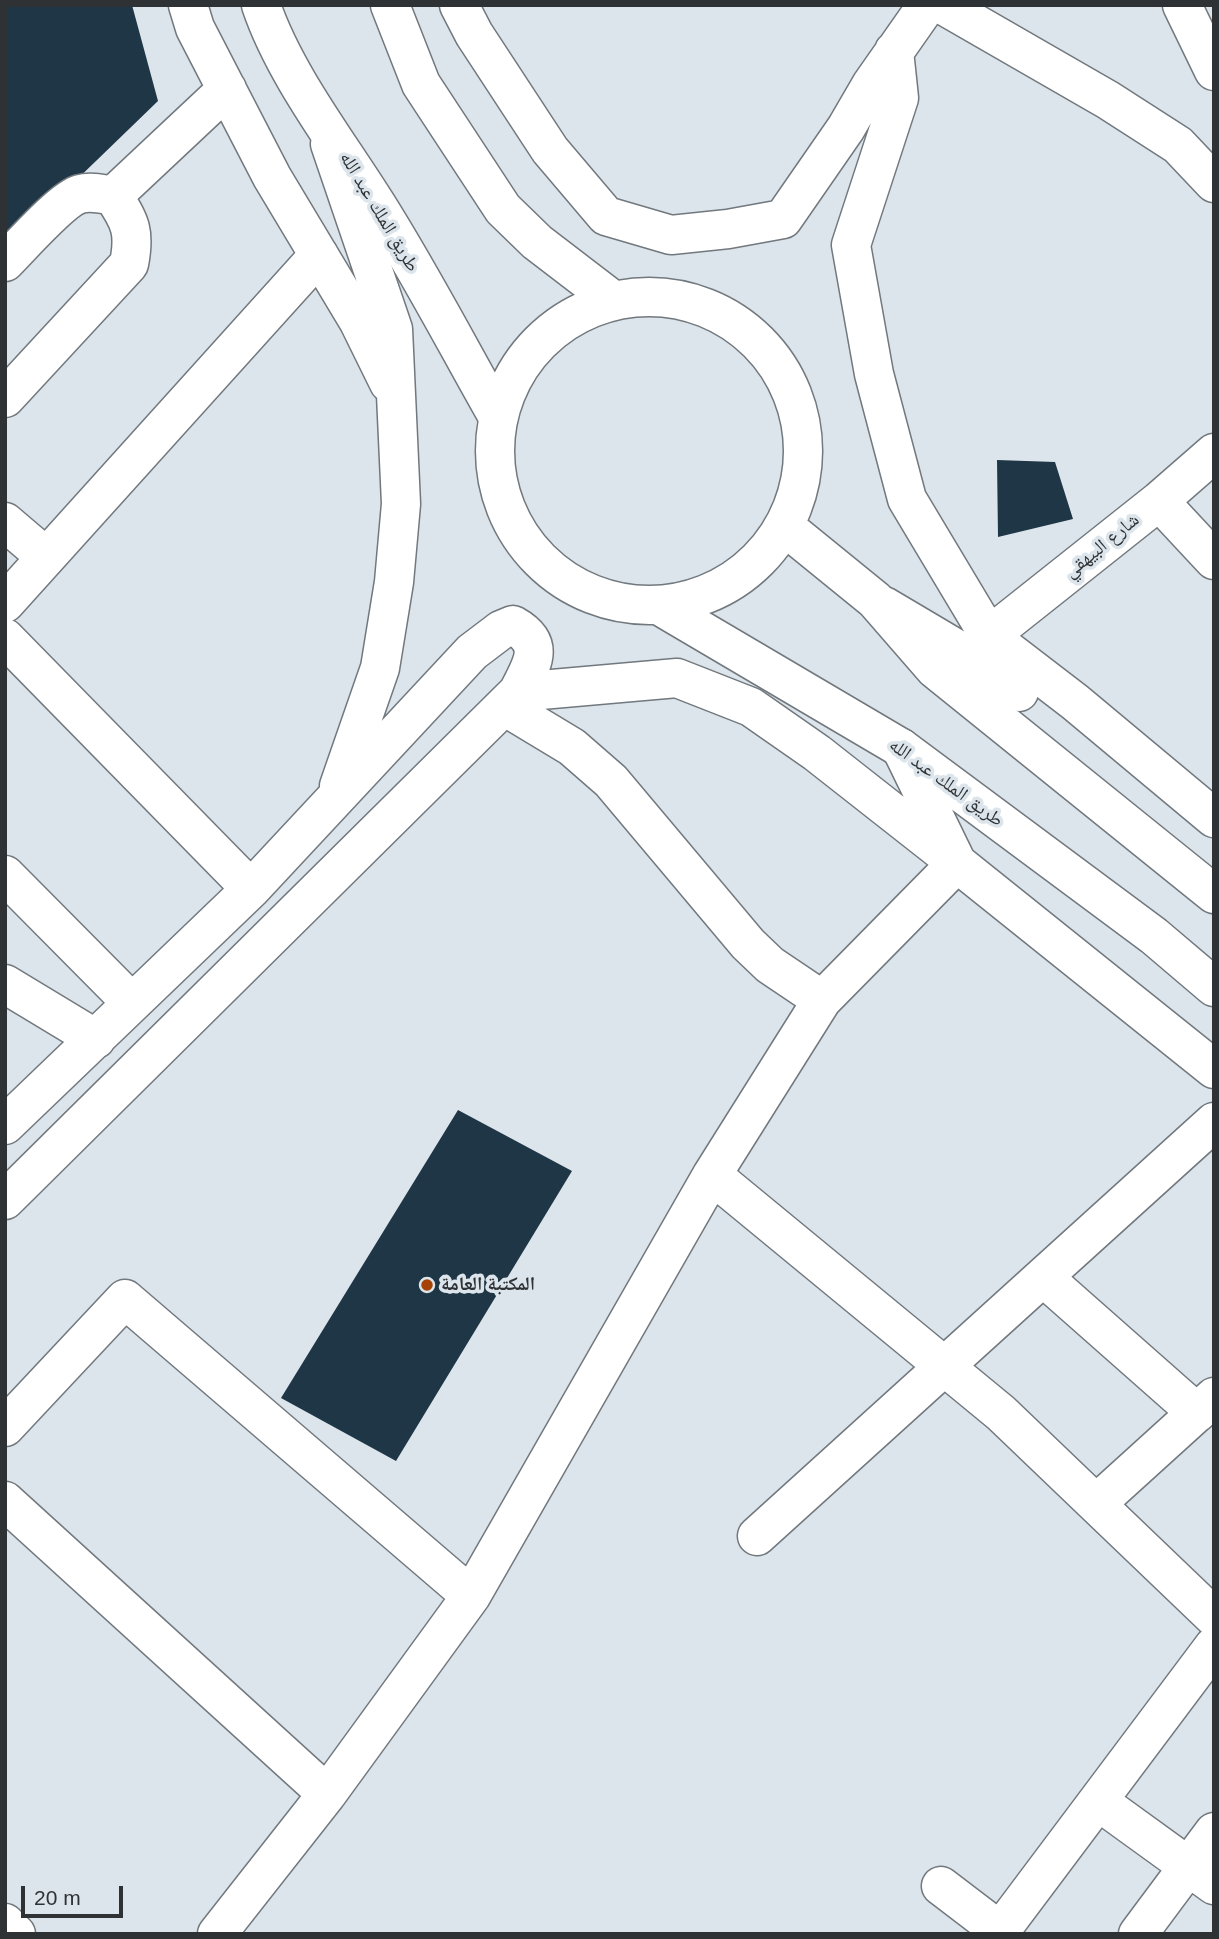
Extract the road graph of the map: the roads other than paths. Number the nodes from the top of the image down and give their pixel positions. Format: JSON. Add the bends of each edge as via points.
{"nodes":[{"id":1,"x":188,"y":5,"type":"edge"},
{"id":2,"x":261,"y":5,"type":"edge"},
{"id":3,"x":390,"y":5,"type":"edge"},
{"id":4,"x":459,"y":5,"type":"edge"},
{"id":5,"x":927,"y":5,"type":"edge"},
{"id":6,"x":943,"y":5,"type":"edge"},
{"id":7,"x":1182,"y":5,"type":"edge"},
{"id":8,"x":894,"y":51,"type":"junction"},
{"id":9,"x":1214,"y":71,"type":"edge"},
{"id":10,"x":227,"y":89,"type":"junction"},
{"id":11,"x":321,"y":119,"type":"junction"},
{"id":12,"x":1214,"y":183,"type":"edge"},
{"id":13,"x":113,"y":196,"type":"junction"},
{"id":14,"x":319,"y":255,"type":"junction"},
{"id":15,"x":5,"y":262,"type":"edge"},
{"id":16,"x":614,"y":301,"type":"junction"},
{"id":17,"x":5,"y":398,"type":"edge"},
{"id":18,"x":397,"y":398,"type":"junction"},
{"id":19,"x":498,"y":417,"type":"junction"},
{"id":20,"x":1214,"y":453,"type":"edge"},
{"id":21,"x":1158,"y":501,"type":"junction"},
{"id":22,"x":5,"y":522,"type":"edge"},
{"id":23,"x":784,"y":526,"type":"junction"},
{"id":24,"x":46,"y":557,"type":"junction"},
{"id":25,"x":1214,"y":560,"type":"edge"},
{"id":26,"x":875,"y":600,"type":"junction"},
{"id":27,"x":5,"y":603,"type":"edge"},
{"id":28,"x":660,"y":606,"type":"junction"},
{"id":29,"x":989,"y":636,"type":"junction"},
{"id":30,"x":5,"y":638,"type":"edge"},
{"id":31,"x":511,"y":699,"type":"junction"},
{"id":32,"x":901,"y":748,"type":"junction"},
{"id":33,"x":1206,"y":797,"type":"edge"},
{"id":34,"x":335,"y":798,"type":"junction"},
{"id":35,"x":1214,"y":838,"type":"edge"},
{"id":36,"x":957,"y":863,"type":"junction"},
{"id":37,"x":5,"y":875,"type":"edge"},
{"id":38,"x":251,"y":889,"type":"junction"},
{"id":39,"x":1214,"y":894,"type":"edge"},
{"id":40,"x":1214,"y":988,"type":"edge"},
{"id":41,"x":11,"y":997,"type":"edge"},
{"id":42,"x":822,"y":1000,"type":"junction"},
{"id":43,"x":132,"y":1003,"type":"junction"},
{"id":44,"x":96,"y":1039,"type":"junction"},
{"id":45,"x":1214,"y":1069,"type":"edge"},
{"id":46,"x":1214,"y":1122,"type":"edge"},
{"id":47,"x":5,"y":1125,"type":"edge"},
{"id":48,"x":712,"y":1175,"type":"junction"},
{"id":49,"x":5,"y":1200,"type":"edge"},
{"id":50,"x":1043,"y":1277,"type":"junction"},
{"id":51,"x":944,"y":1367,"type":"junction"},
{"id":52,"x":1205,"y":1405,"type":"edge"},
{"id":53,"x":5,"y":1427,"type":"edge"},
{"id":54,"x":5,"y":1501,"type":"edge"},
{"id":55,"x":1096,"y":1504,"type":"junction"},
{"id":56,"x":757,"y":1536,"type":"dead end"},
{"id":57,"x":471,"y":1596,"type":"junction"},
{"id":58,"x":1214,"y":1617,"type":"edge"},
{"id":59,"x":1214,"y":1646,"type":"edge"},
{"id":60,"x":327,"y":1794,"type":"junction"},
{"id":61,"x":1098,"y":1801,"type":"junction"},
{"id":62,"x":1214,"y":1832,"type":"edge"},
{"id":63,"x":1201,"y":1876,"type":"edge"},
{"id":64,"x":941,"y":1886,"type":"dead end"},
{"id":65,"x":5,"y":1923,"type":"edge"},
{"id":66,"x":1000,"y":1933,"type":"edge"},
{"id":67,"x":16,"y":1934,"type":"edge"},
{"id":68,"x":217,"y":1934,"type":"edge"},
{"id":69,"x":1138,"y":1934,"type":"edge"}],
"edges":[{"from":1,"to":10,"type":"street","via":[[195,29]]},
{"from":2,"to":11,"type":"street","name":"طريق الملك عبد الله","via":[[270,31]]},
{"from":3,"to":16,"type":"street","via":[[421,84],[503,209],[537,242]]},
{"from":4,"to":8,"type":"street","via":[[550,150],[606,216],[671,235],[783,219]]},
{"from":5,"to":8,"type":"street"},
{"from":6,"to":12,"type":"street","via":[[1178,145]]},
{"from":7,"to":9,"type":"street"},
{"from":8,"to":29,"type":"street","via":[[899,98],[851,245],[874,374],[907,499]]},
{"from":10,"to":13,"type":"street"},
{"from":10,"to":14,"type":"street"},
{"from":11,"to":18,"type":"street","via":[[393,329]]},
{"from":11,"to":19,"type":"street","name":"طريق الملك عبد الله","via":[[375,202]]},
{"from":13,"to":15,"type":"street","via":[[78,194]]},
{"from":13,"to":17,"type":"street","via":[[129,219],[133,242],[129,264]]},
{"from":14,"to":18,"type":"street"},
{"from":14,"to":24,"type":"street"},
{"from":16,"to":19,"type":"street","via":[[574,317],[540,342],[514,377]]},
{"from":16,"to":23,"type":"street","via":[[654,297],[693,303],[729,318],[760,343],[784,374],[799,411],[804,450],[799,489]]},
{"from":18,"to":34,"type":"street","via":[[401,504],[394,582],[380,668]]},
{"from":19,"to":28,"type":"street","via":[[495,466],[506,512],[531,552],[568,583],[612,602]]},
{"from":20,"to":21,"type":"street","name":"شارع البيهقي"},
{"from":21,"to":25,"type":"street"},
{"from":21,"to":29,"type":"street","name":"شارع البيهقي"},
{"from":22,"to":24,"type":"street"},
{"from":23,"to":26,"type":"street"},
{"from":23,"to":28,"type":"street","via":[[762,557],[732,581],[698,598]]},
{"from":24,"to":27,"type":"street"},
{"from":26,"to":35,"type":"street","via":[[986,667]]},
{"from":26,"to":39,"type":"street","via":[[935,669]]},
{"from":28,"to":32,"type":"street","name":"طريق الملك عبد الله"},
{"from":29,"to":33,"type":"street"},
{"from":30,"to":38,"type":"street"},
{"from":31,"to":34,"type":"street","via":[[534,660],[534,644],[525,631],[513,625],[472,652]]},
{"from":31,"to":36,"type":"street","via":[[677,678],[751,707]]},
{"from":31,"to":42,"type":"street","via":[[611,781],[748,944]]},
{"from":31,"to":49,"type":"street"},
{"from":32,"to":36,"type":"street"},
{"from":32,"to":40,"type":"street","name":"طريق الملك عبد الله","via":[[1154,936]]},
{"from":34,"to":38,"type":"street"},
{"from":36,"to":42,"type":"street"},
{"from":36,"to":45,"type":"street"},
{"from":37,"to":43,"type":"street"},
{"from":38,"to":43,"type":"street"},
{"from":41,"to":44,"type":"street"},
{"from":42,"to":48,"type":"street"},
{"from":43,"to":44,"type":"street"},
{"from":44,"to":47,"type":"street"},
{"from":46,"to":50,"type":"street"},
{"from":48,"to":51,"type":"street"},
{"from":48,"to":57,"type":"street"},
{"from":50,"to":51,"type":"street"},
{"from":50,"to":52,"type":"street"},
{"from":51,"to":55,"type":"street","via":[[1001,1413]]},
{"from":51,"to":56,"type":"street"},
{"from":52,"to":55,"type":"street"},
{"from":53,"to":57,"type":"street","via":[[125,1298]]},
{"from":54,"to":60,"type":"street"},
{"from":55,"to":58,"type":"street"},
{"from":57,"to":60,"type":"street"},
{"from":59,"to":61,"type":"street"},
{"from":60,"to":68,"type":"street"},
{"from":61,"to":63,"type":"street"},
{"from":61,"to":66,"type":"street"},
{"from":62,"to":63,"type":"street"},
{"from":63,"to":69,"type":"street"},
{"from":64,"to":66,"type":"street"},
{"from":65,"to":67,"type":"street"}]}
